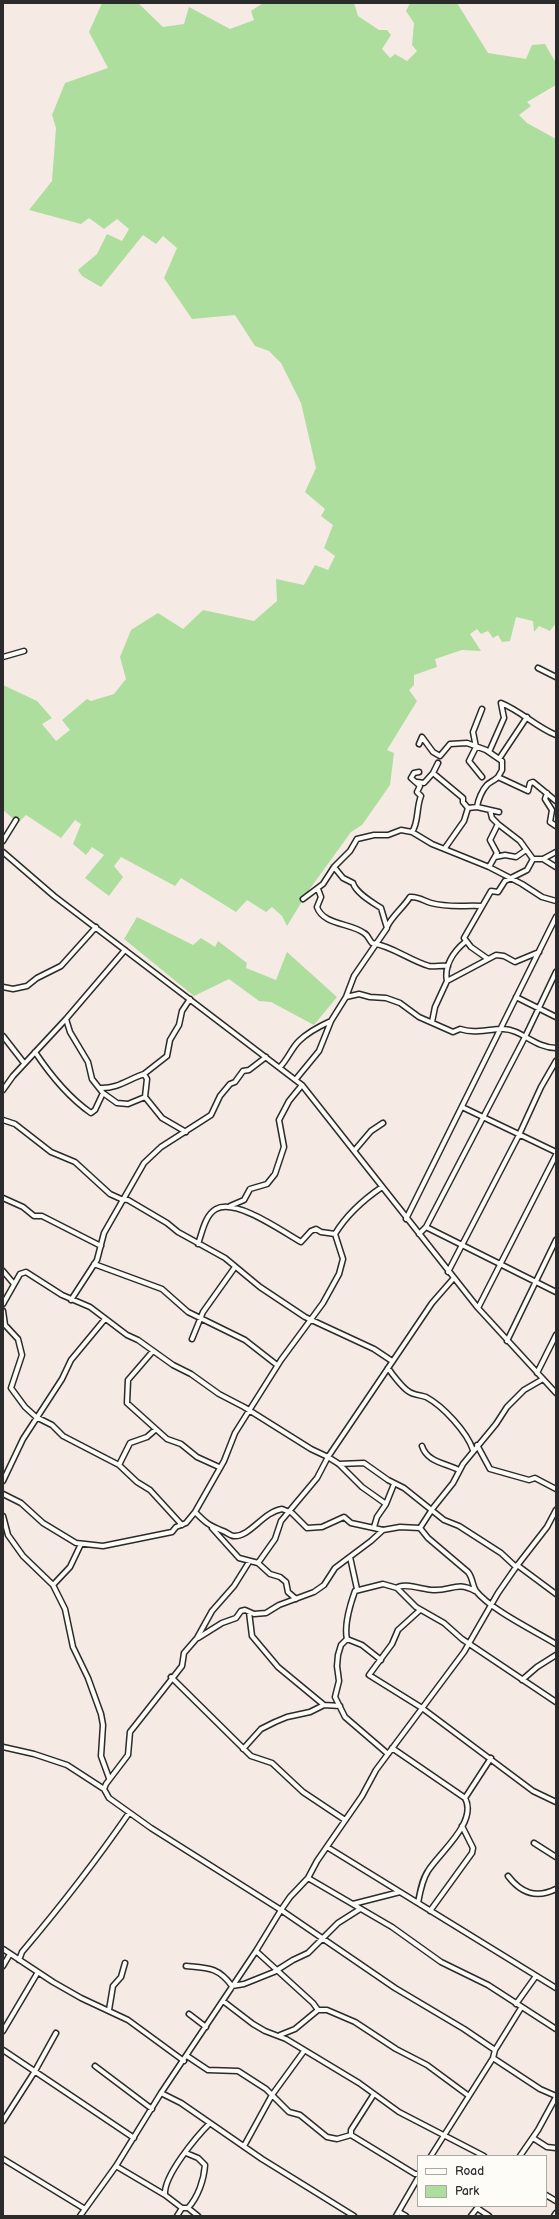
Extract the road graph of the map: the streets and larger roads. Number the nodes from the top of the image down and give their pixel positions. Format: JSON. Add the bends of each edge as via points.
{"nodes":[{"id":1,"x":24,"y":651,"type":"dead end"},
{"id":2,"x":3,"y":657,"type":"edge"},
{"id":3,"x":538,"y":668,"type":"dead end"},
{"id":4,"x":556,"y":678,"type":"edge"},
{"id":5,"x":482,"y":708,"type":"dead end"},
{"id":6,"x":527,"y":717,"type":"junction"},
{"id":7,"x":556,"y":735,"type":"edge"},
{"id":8,"x":419,"y":744,"type":"dead end"},
{"id":9,"x":476,"y":747,"type":"junction"},
{"id":10,"x":489,"y":752,"type":"junction"},
{"id":11,"x":500,"y":759,"type":"junction"},
{"id":12,"x":438,"y":763,"type":"dead end"},
{"id":13,"x":419,"y":772,"type":"dead end"},
{"id":14,"x":433,"y":773,"type":"junction"},
{"id":15,"x":482,"y":777,"type":"dead end"},
{"id":16,"x":498,"y":777,"type":"junction"},
{"id":17,"x":416,"y":782,"type":"junction"},
{"id":18,"x":547,"y":793,"type":"junction"},
{"id":19,"x":556,"y":801,"type":"edge"},
{"id":20,"x":477,"y":807,"type":"junction"},
{"id":21,"x":468,"y":808,"type":"junction"},
{"id":22,"x":490,"y":810,"type":"junction"},
{"id":23,"x":499,"y":812,"type":"dead end"},
{"id":24,"x":16,"y":820,"type":"dead end"},
{"id":25,"x":498,"y":824,"type":"junction"},
{"id":26,"x":556,"y":826,"type":"edge"},
{"id":27,"x":412,"y":832,"type":"junction"},
{"id":28,"x":3,"y":841,"type":"edge"},
{"id":29,"x":445,"y":848,"type":"junction"},
{"id":30,"x":526,"y":850,"type":"junction"},
{"id":31,"x":3,"y":852,"type":"edge"},
{"id":32,"x":556,"y":852,"type":"edge"},
{"id":33,"x":495,"y":857,"type":"junction"},
{"id":34,"x":533,"y":859,"type":"junction"},
{"id":35,"x":543,"y":859,"type":"junction"},
{"id":36,"x":334,"y":867,"type":"junction"},
{"id":37,"x":489,"y":867,"type":"junction"},
{"id":38,"x":556,"y":867,"type":"edge"},
{"id":39,"x":511,"y":878,"type":"junction"},
{"id":40,"x":318,"y":889,"type":"junction"},
{"id":41,"x":303,"y":899,"type":"dead end"},
{"id":42,"x":556,"y":901,"type":"edge"},
{"id":43,"x":482,"y":906,"type":"junction"},
{"id":44,"x":556,"y":917,"type":"edge"},
{"id":45,"x":96,"y":927,"type":"junction"},
{"id":46,"x":387,"y":928,"type":"junction"},
{"id":47,"x":465,"y":942,"type":"junction"},
{"id":48,"x":377,"y":944,"type":"junction"},
{"id":49,"x":125,"y":950,"type":"junction"},
{"id":50,"x":539,"y":952,"type":"junction"},
{"id":51,"x":488,"y":959,"type":"junction"},
{"id":52,"x":448,"y":966,"type":"junction"},
{"id":53,"x":556,"y":972,"type":"edge"},
{"id":54,"x":447,"y":981,"type":"junction"},
{"id":55,"x":3,"y":987,"type":"edge"},
{"id":56,"x":346,"y":997,"type":"junction"},
{"id":57,"x":516,"y":997,"type":"junction"},
{"id":58,"x":190,"y":999,"type":"junction"},
{"id":59,"x":538,"y":1008,"type":"junction"},
{"id":60,"x":556,"y":1017,"type":"edge"},
{"id":61,"x":66,"y":1019,"type":"junction"},
{"id":62,"x":331,"y":1021,"type":"junction"},
{"id":63,"x":432,"y":1022,"type":"junction"},
{"id":64,"x":500,"y":1030,"type":"junction"},
{"id":65,"x":3,"y":1036,"type":"edge"},
{"id":66,"x":525,"y":1037,"type":"junction"},
{"id":67,"x":556,"y":1048,"type":"edge"},
{"id":68,"x":35,"y":1052,"type":"junction"},
{"id":69,"x":266,"y":1057,"type":"junction"},
{"id":70,"x":556,"y":1061,"type":"edge"},
{"id":71,"x":24,"y":1063,"type":"junction"},
{"id":72,"x":280,"y":1067,"type":"junction"},
{"id":73,"x":144,"y":1074,"type":"junction"},
{"id":74,"x":296,"y":1079,"type":"junction"},
{"id":75,"x":302,"y":1085,"type":"junction"},
{"id":76,"x":100,"y":1088,"type":"junction"},
{"id":77,"x":3,"y":1090,"type":"edge"},
{"id":78,"x":103,"y":1093,"type":"junction"},
{"id":79,"x":145,"y":1097,"type":"junction"},
{"id":80,"x":462,"y":1107,"type":"junction"},
{"id":81,"x":482,"y":1117,"type":"junction"},
{"id":82,"x":3,"y":1120,"type":"edge"},
{"id":83,"x":382,"y":1123,"type":"dead end"},
{"id":84,"x":186,"y":1132,"type":"junction"},
{"id":85,"x":520,"y":1135,"type":"junction"},
{"id":86,"x":354,"y":1151,"type":"junction"},
{"id":87,"x":556,"y":1154,"type":"edge"},
{"id":88,"x":382,"y":1187,"type":"junction"},
{"id":89,"x":3,"y":1198,"type":"edge"},
{"id":90,"x":123,"y":1199,"type":"junction"},
{"id":91,"x":230,"y":1206,"type":"junction"},
{"id":92,"x":406,"y":1219,"type":"junction"},
{"id":93,"x":426,"y":1227,"type":"junction"},
{"id":94,"x":335,"y":1234,"type":"junction"},
{"id":95,"x":419,"y":1234,"type":"junction"},
{"id":96,"x":556,"y":1240,"type":"edge"},
{"id":97,"x":198,"y":1244,"type":"junction"},
{"id":98,"x":464,"y":1245,"type":"junction"},
{"id":99,"x":101,"y":1246,"type":"junction"},
{"id":100,"x":94,"y":1264,"type":"junction"},
{"id":101,"x":500,"y":1264,"type":"junction"},
{"id":102,"x":235,"y":1267,"type":"junction"},
{"id":103,"x":3,"y":1272,"type":"edge"},
{"id":104,"x":448,"y":1272,"type":"junction"},
{"id":105,"x":453,"y":1279,"type":"junction"},
{"id":106,"x":536,"y":1282,"type":"junction"},
{"id":107,"x":14,"y":1284,"type":"junction"},
{"id":108,"x":556,"y":1292,"type":"edge"},
{"id":109,"x":71,"y":1300,"type":"junction"},
{"id":110,"x":3,"y":1304,"type":"edge"},
{"id":111,"x":478,"y":1308,"type":"junction"},
{"id":112,"x":3,"y":1312,"type":"edge"},
{"id":113,"x":201,"y":1318,"type":"junction"},
{"id":114,"x":105,"y":1319,"type":"junction"},
{"id":115,"x":310,"y":1320,"type":"junction"},
{"id":116,"x":556,"y":1335,"type":"edge"},
{"id":117,"x":192,"y":1339,"type":"dead end"},
{"id":118,"x":507,"y":1341,"type":"junction"},
{"id":119,"x":153,"y":1351,"type":"junction"},
{"id":120,"x":392,"y":1361,"type":"junction"},
{"id":121,"x":277,"y":1365,"type":"junction"},
{"id":122,"x":388,"y":1368,"type":"junction"},
{"id":123,"x":537,"y":1373,"type":"junction"},
{"id":124,"x":542,"y":1379,"type":"junction"},
{"id":125,"x":556,"y":1393,"type":"edge"},
{"id":126,"x":249,"y":1411,"type":"junction"},
{"id":127,"x":36,"y":1417,"type":"junction"},
{"id":128,"x":155,"y":1430,"type":"junction"},
{"id":129,"x":422,"y":1446,"type":"dead end"},
{"id":130,"x":477,"y":1446,"type":"junction"},
{"id":131,"x":473,"y":1450,"type":"junction"},
{"id":132,"x":328,"y":1457,"type":"junction"},
{"id":133,"x":339,"y":1464,"type":"junction"},
{"id":134,"x":119,"y":1465,"type":"junction"},
{"id":135,"x":219,"y":1467,"type":"junction"},
{"id":136,"x":459,"y":1470,"type":"junction"},
{"id":137,"x":3,"y":1481,"type":"edge"},
{"id":138,"x":394,"y":1484,"type":"junction"},
{"id":139,"x":556,"y":1489,"type":"edge"},
{"id":140,"x":3,"y":1494,"type":"edge"},
{"id":141,"x":386,"y":1504,"type":"junction"},
{"id":142,"x":431,"y":1510,"type":"junction"},
{"id":143,"x":556,"y":1510,"type":"edge"},
{"id":144,"x":288,"y":1511,"type":"junction"},
{"id":145,"x":195,"y":1512,"type":"junction"},
{"id":146,"x":3,"y":1516,"type":"edge"},
{"id":147,"x":182,"y":1525,"type":"junction"},
{"id":148,"x":374,"y":1527,"type":"junction"},
{"id":149,"x":211,"y":1528,"type":"junction"},
{"id":150,"x":420,"y":1528,"type":"junction"},
{"id":151,"x":382,"y":1530,"type":"junction"},
{"id":152,"x":81,"y":1544,"type":"junction"},
{"id":153,"x":350,"y":1557,"type":"junction"},
{"id":154,"x":250,"y":1562,"type":"junction"},
{"id":155,"x":258,"y":1563,"type":"junction"},
{"id":156,"x":516,"y":1566,"type":"junction"},
{"id":157,"x":53,"y":1585,"type":"junction"},
{"id":158,"x":397,"y":1588,"type":"junction"},
{"id":159,"x":357,"y":1589,"type":"junction"},
{"id":160,"x":476,"y":1592,"type":"junction"},
{"id":161,"x":556,"y":1594,"type":"edge"},
{"id":162,"x":296,"y":1599,"type":"junction"},
{"id":163,"x":492,"y":1604,"type":"junction"},
{"id":164,"x":420,"y":1610,"type":"junction"},
{"id":165,"x":249,"y":1612,"type":"junction"},
{"id":166,"x":198,"y":1638,"type":"junction"},
{"id":167,"x":347,"y":1639,"type":"junction"},
{"id":168,"x":468,"y":1643,"type":"junction"},
{"id":169,"x":556,"y":1644,"type":"edge"},
{"id":170,"x":556,"y":1655,"type":"edge"},
{"id":171,"x":381,"y":1660,"type":"junction"},
{"id":172,"x":171,"y":1677,"type":"junction"},
{"id":173,"x":522,"y":1680,"type":"junction"},
{"id":174,"x":556,"y":1702,"type":"edge"},
{"id":175,"x":324,"y":1705,"type":"junction"},
{"id":176,"x":342,"y":1707,"type":"junction"},
{"id":177,"x":422,"y":1708,"type":"junction"},
{"id":178,"x":3,"y":1747,"type":"edge"},
{"id":179,"x":392,"y":1748,"type":"junction"},
{"id":180,"x":243,"y":1749,"type":"junction"},
{"id":181,"x":388,"y":1754,"type":"junction"},
{"id":182,"x":491,"y":1758,"type":"junction"},
{"id":183,"x":109,"y":1778,"type":"junction"},
{"id":184,"x":104,"y":1789,"type":"junction"},
{"id":185,"x":465,"y":1798,"type":"junction"},
{"id":186,"x":556,"y":1802,"type":"edge"},
{"id":187,"x":129,"y":1813,"type":"junction"},
{"id":188,"x":345,"y":1820,"type":"junction"},
{"id":189,"x":462,"y":1826,"type":"junction"},
{"id":190,"x":534,"y":1843,"type":"dead end"},
{"id":191,"x":327,"y":1847,"type":"junction"},
{"id":192,"x":556,"y":1857,"type":"edge"},
{"id":193,"x":508,"y":1876,"type":"dead end"},
{"id":194,"x":308,"y":1878,"type":"junction"},
{"id":195,"x":556,"y":1889,"type":"edge"},
{"id":196,"x":400,"y":1892,"type":"junction"},
{"id":197,"x":418,"y":1903,"type":"junction"},
{"id":198,"x":353,"y":1904,"type":"junction"},
{"id":199,"x":360,"y":1909,"type":"junction"},
{"id":200,"x":281,"y":1910,"type":"junction"},
{"id":201,"x":430,"y":1911,"type":"junction"},
{"id":202,"x":324,"y":1938,"type":"junction"},
{"id":203,"x":3,"y":1949,"type":"edge"},
{"id":204,"x":256,"y":1951,"type":"junction"},
{"id":205,"x":10,"y":1954,"type":"junction"},
{"id":206,"x":19,"y":1960,"type":"junction"},
{"id":207,"x":125,"y":1963,"type":"dead end"},
{"id":208,"x":3,"y":1966,"type":"edge"},
{"id":209,"x":186,"y":1966,"type":"dead end"},
{"id":210,"x":278,"y":1970,"type":"junction"},
{"id":211,"x":38,"y":1972,"type":"junction"},
{"id":212,"x":536,"y":1976,"type":"junction"},
{"id":213,"x":232,"y":1986,"type":"junction"},
{"id":214,"x":556,"y":1988,"type":"edge"},
{"id":215,"x":223,"y":2001,"type":"junction"},
{"id":216,"x":516,"y":2004,"type":"junction"},
{"id":217,"x":521,"y":2008,"type":"junction"},
{"id":218,"x":109,"y":2010,"type":"junction"},
{"id":219,"x":318,"y":2010,"type":"junction"},
{"id":220,"x":190,"y":2014,"type":"dead end"},
{"id":221,"x":206,"y":2027,"type":"junction"},
{"id":222,"x":556,"y":2029,"type":"edge"},
{"id":223,"x":3,"y":2031,"type":"edge"},
{"id":224,"x":56,"y":2033,"type":"dead end"},
{"id":225,"x":280,"y":2035,"type":"junction"},
{"id":226,"x":3,"y":2050,"type":"edge"},
{"id":227,"x":494,"y":2050,"type":"junction"},
{"id":228,"x":304,"y":2051,"type":"junction"},
{"id":229,"x":188,"y":2056,"type":"junction"},
{"id":230,"x":493,"y":2058,"type":"junction"},
{"id":231,"x":184,"y":2061,"type":"junction"},
{"id":232,"x":95,"y":2066,"type":"dead end"},
{"id":233,"x":35,"y":2071,"type":"junction"},
{"id":234,"x":161,"y":2093,"type":"junction"},
{"id":235,"x":374,"y":2094,"type":"junction"},
{"id":236,"x":272,"y":2095,"type":"junction"},
{"id":237,"x":469,"y":2096,"type":"junction"},
{"id":238,"x":556,"y":2096,"type":"edge"},
{"id":239,"x":152,"y":2108,"type":"junction"},
{"id":240,"x":3,"y":2121,"type":"edge"},
{"id":241,"x":210,"y":2123,"type":"junction"},
{"id":242,"x":351,"y":2135,"type":"junction"},
{"id":243,"x":445,"y":2135,"type":"junction"},
{"id":244,"x":134,"y":2138,"type":"junction"},
{"id":245,"x":532,"y":2138,"type":"junction"},
{"id":246,"x":244,"y":2146,"type":"junction"},
{"id":247,"x":556,"y":2148,"type":"edge"},
{"id":248,"x":186,"y":2153,"type":"junction"},
{"id":249,"x":433,"y":2155,"type":"edge"},
{"id":250,"x":482,"y":2155,"type":"edge"},
{"id":251,"x":521,"y":2155,"type":"edge"},
{"id":252,"x":3,"y":2159,"type":"edge"},
{"id":253,"x":116,"y":2166,"type":"junction"},
{"id":254,"x":417,"y":2173,"type":"edge"},
{"id":255,"x":417,"y":2180,"type":"edge"},
{"id":256,"x":165,"y":2195,"type":"junction"},
{"id":257,"x":547,"y":2196,"type":"edge"},
{"id":258,"x":556,"y":2201,"type":"edge"},
{"id":259,"x":478,"y":2207,"type":"edge"},
{"id":260,"x":182,"y":2208,"type":"junction"},
{"id":261,"x":188,"y":2208,"type":"junction"},
{"id":262,"x":85,"y":2209,"type":"junction"},
{"id":263,"x":556,"y":2213,"type":"edge"},
{"id":264,"x":398,"y":2214,"type":"edge"},
{"id":265,"x":80,"y":2216,"type":"edge"},
{"id":266,"x":177,"y":2216,"type":"edge"},
{"id":267,"x":198,"y":2216,"type":"edge"},
{"id":268,"x":354,"y":2216,"type":"edge"},
{"id":269,"x":406,"y":2216,"type":"edge"},
{"id":270,"x":470,"y":2216,"type":"edge"},
{"id":271,"x":489,"y":2216,"type":"edge"},
{"id":272,"x":554,"y":2216,"type":"edge"}],
"edges":[{"from":1,"to":2,"type":"street"},
{"from":3,"to":4,"type":"street"},
{"from":5,"to":9,"type":"street","via":[[473,732]]},
{"from":6,"to":7,"type":"street"},
{"from":6,"to":10,"type":"street","via":[[501,703],[504,718]]},
{"from":6,"to":11,"type":"street"},
{"from":8,"to":9,"type":"street","via":[[422,737],[433,752],[440,756],[448,744],[467,743]]},
{"from":9,"to":10,"type":"street"},
{"from":9,"to":15,"type":"street","via":[[469,761]]},
{"from":10,"to":11,"type":"street"},
{"from":11,"to":16,"type":"street","via":[[502,770]]},
{"from":12,"to":14,"type":"street"},
{"from":13,"to":17,"type":"street","via":[[414,773],[412,778]]},
{"from":14,"to":17,"type":"street","via":[[424,783]]},
{"from":14,"to":21,"type":"street","via":[[463,798]]},
{"from":16,"to":18,"type":"street","via":[[528,791],[530,783],[533,782]]},
{"from":16,"to":20,"type":"street","via":[[487,784],[477,801]]},
{"from":17,"to":27,"type":"street","via":[[420,786],[417,792],[421,796],[416,817],[417,826]]},
{"from":18,"to":19,"type":"street"},
{"from":18,"to":26,"type":"street","via":[[545,799],[552,810],[550,822]]},
{"from":20,"to":21,"type":"street"},
{"from":20,"to":22,"type":"street"},
{"from":21,"to":29,"type":"street","via":[[464,821]]},
{"from":22,"to":23,"type":"street"},
{"from":22,"to":25,"type":"street","via":[[492,818]]},
{"from":24,"to":28,"type":"street"},
{"from":25,"to":30,"type":"street","via":[[520,841]]},
{"from":25,"to":33,"type":"street","via":[[490,840],[497,853]]},
{"from":27,"to":29,"type":"street","via":[[432,844]]},
{"from":27,"to":36,"type":"street","via":[[401,830],[388,835],[360,838],[354,841],[350,851]]},
{"from":29,"to":37,"type":"street"},
{"from":30,"to":33,"type":"street","via":[[516,857]]},
{"from":30,"to":34,"type":"street"},
{"from":31,"to":45,"type":"street","via":[[54,896]]},
{"from":32,"to":35,"type":"street"},
{"from":33,"to":37,"type":"street"},
{"from":34,"to":35,"type":"street"},
{"from":34,"to":39,"type":"street","via":[[527,870]]},
{"from":35,"to":38,"type":"street"},
{"from":36,"to":40,"type":"street"},
{"from":36,"to":46,"type":"street","via":[[343,878],[353,883],[354,888],[381,908]]},
{"from":37,"to":39,"type":"street"},
{"from":39,"to":42,"type":"street","via":[[542,897]]},
{"from":39,"to":43,"type":"street","via":[[504,881],[498,892],[491,891]]},
{"from":40,"to":41,"type":"street"},
{"from":40,"to":48,"type":"street","via":[[321,897],[316,907],[318,911],[344,926],[356,928],[366,934],[372,943]]},
{"from":43,"to":46,"type":"street","via":[[454,907],[432,903],[416,896],[410,897],[401,911],[391,919]]},
{"from":43,"to":47,"type":"street","via":[[468,929]]},
{"from":44,"to":50,"type":"street"},
{"from":45,"to":49,"type":"street"},
{"from":45,"to":55,"type":"street","via":[[61,966],[27,986],[13,989]]},
{"from":46,"to":48,"type":"street"},
{"from":47,"to":51,"type":"street"},
{"from":47,"to":52,"type":"street","via":[[455,951]]},
{"from":48,"to":52,"type":"street","via":[[430,966]]},
{"from":48,"to":56,"type":"street","via":[[354,976]]},
{"from":49,"to":58,"type":"street"},
{"from":49,"to":61,"type":"street"},
{"from":50,"to":51,"type":"street","via":[[515,962],[496,955]]},
{"from":50,"to":57,"type":"street"},
{"from":51,"to":54,"type":"street"},
{"from":52,"to":54,"type":"street"},
{"from":53,"to":59,"type":"street"},
{"from":54,"to":63,"type":"street","via":[[435,1007]]},
{"from":56,"to":62,"type":"street"},
{"from":56,"to":63,"type":"street","via":[[359,994],[370,998],[386,998],[400,1003]]},
{"from":57,"to":59,"type":"street"},
{"from":57,"to":64,"type":"street"},
{"from":58,"to":69,"type":"street"},
{"from":58,"to":73,"type":"street","via":[[170,1040],[167,1056]]},
{"from":59,"to":60,"type":"street"},
{"from":59,"to":66,"type":"street"},
{"from":61,"to":68,"type":"street"},
{"from":61,"to":76,"type":"street","via":[[70,1032],[88,1062],[92,1078]]},
{"from":62,"to":72,"type":"street","via":[[299,1041]]},
{"from":62,"to":74,"type":"street","via":[[319,1051]]},
{"from":63,"to":64,"type":"street","via":[[454,1032],[460,1029],[471,1033]]},
{"from":64,"to":66,"type":"street","via":[[504,1029]]},
{"from":64,"to":80,"type":"street"},
{"from":65,"to":71,"type":"street"},
{"from":66,"to":67,"type":"street","via":[[536,1044]]},
{"from":66,"to":81,"type":"street"},
{"from":68,"to":71,"type":"street"},
{"from":68,"to":78,"type":"street","via":[[56,1081],[91,1113]]},
{"from":69,"to":72,"type":"street"},
{"from":69,"to":84,"type":"street","via":[[249,1070],[243,1071],[220,1096],[211,1116]]},
{"from":70,"to":85,"type":"street","via":[[541,1087]]},
{"from":71,"to":77,"type":"street"},
{"from":72,"to":74,"type":"street"},
{"from":73,"to":76,"type":"street","via":[[125,1083]]},
{"from":73,"to":79,"type":"street","via":[[147,1079]]},
{"from":74,"to":75,"type":"street"},
{"from":75,"to":86,"type":"street"},
{"from":75,"to":91,"type":"street","via":[[288,1101],[279,1120],[284,1147],[273,1178],[267,1184],[250,1189],[244,1200]]},
{"from":76,"to":78,"type":"street"},
{"from":78,"to":79,"type":"street","via":[[117,1103],[128,1104]]},
{"from":79,"to":84,"type":"street","via":[[162,1118]]},
{"from":80,"to":81,"type":"street"},
{"from":80,"to":92,"type":"street"},
{"from":81,"to":85,"type":"street"},
{"from":81,"to":93,"type":"street"},
{"from":82,"to":90,"type":"street","via":[[15,1124],[51,1152],[75,1162],[110,1194]]},
{"from":83,"to":86,"type":"street","via":[[370,1131]]},
{"from":84,"to":90,"type":"street","via":[[152,1153],[137,1172]]},
{"from":85,"to":87,"type":"street"},
{"from":85,"to":98,"type":"street"},
{"from":86,"to":88,"type":"street"},
{"from":87,"to":101,"type":"street"},
{"from":88,"to":92,"type":"street"},
{"from":88,"to":94,"type":"street","via":[[350,1213]]},
{"from":89,"to":99,"type":"street","via":[[23,1207],[34,1216],[42,1216]]},
{"from":90,"to":97,"type":"street","via":[[167,1223]]},
{"from":90,"to":99,"type":"street","via":[[104,1233]]},
{"from":91,"to":94,"type":"street","via":[[268,1221],[301,1242],[316,1229]]},
{"from":91,"to":97,"type":"street","via":[[217,1208],[212,1212],[205,1223]]},
{"from":92,"to":95,"type":"street"},
{"from":93,"to":95,"type":"street"},
{"from":93,"to":98,"type":"street"},
{"from":94,"to":115,"type":"street","via":[[343,1263]]},
{"from":95,"to":104,"type":"street"},
{"from":96,"to":106,"type":"street"},
{"from":97,"to":102,"type":"street","via":[[226,1258]]},
{"from":98,"to":101,"type":"street"},
{"from":98,"to":104,"type":"street"},
{"from":99,"to":100,"type":"street"},
{"from":100,"to":109,"type":"street"},
{"from":100,"to":113,"type":"street","via":[[162,1289],[188,1312]]},
{"from":101,"to":106,"type":"street"},
{"from":101,"to":111,"type":"street"},
{"from":102,"to":113,"type":"street"},
{"from":102,"to":115,"type":"street"},
{"from":103,"to":107,"type":"street"},
{"from":104,"to":105,"type":"street"},
{"from":105,"to":111,"type":"street"},
{"from":105,"to":120,"type":"street","via":[[443,1289]]},
{"from":106,"to":108,"type":"street"},
{"from":106,"to":118,"type":"street"},
{"from":107,"to":109,"type":"street","via":[[24,1272]]},
{"from":107,"to":110,"type":"street"},
{"from":109,"to":114,"type":"street","via":[[90,1307]]},
{"from":111,"to":118,"type":"street"},
{"from":112,"to":127,"type":"street","via":[[5,1325],[18,1339],[22,1355],[11,1388]]},
{"from":113,"to":117,"type":"street"},
{"from":113,"to":121,"type":"street","via":[[245,1340]]},
{"from":114,"to":119,"type":"street"},
{"from":114,"to":127,"type":"street","via":[[77,1351],[54,1392]]},
{"from":115,"to":120,"type":"street","via":[[356,1340]]},
{"from":115,"to":121,"type":"street"},
{"from":116,"to":123,"type":"street"},
{"from":118,"to":123,"type":"street"},
{"from":119,"to":126,"type":"street"},
{"from":119,"to":128,"type":"street","via":[[128,1380],[126,1398],[127,1403],[146,1418]]},
{"from":120,"to":122,"type":"street"},
{"from":121,"to":126,"type":"street"},
{"from":122,"to":131,"type":"street","via":[[410,1392],[426,1398],[450,1416],[465,1434]]},
{"from":122,"to":132,"type":"street"},
{"from":123,"to":124,"type":"street"},
{"from":124,"to":125,"type":"street"},
{"from":124,"to":130,"type":"street","via":[[514,1398]]},
{"from":126,"to":132,"type":"street"},
{"from":126,"to":135,"type":"street"},
{"from":127,"to":134,"type":"street","via":[[52,1425],[63,1436]]},
{"from":127,"to":137,"type":"street"},
{"from":128,"to":134,"type":"street","via":[[147,1437],[130,1443]]},
{"from":128,"to":135,"type":"street","via":[[169,1440],[181,1444],[197,1457]]},
{"from":129,"to":136,"type":"street","via":[[430,1458]]},
{"from":130,"to":131,"type":"street"},
{"from":130,"to":139,"type":"street","via":[[490,1469],[529,1480],[535,1478]]},
{"from":131,"to":136,"type":"street"},
{"from":132,"to":133,"type":"street"},
{"from":132,"to":144,"type":"street","via":[[317,1478]]},
{"from":133,"to":138,"type":"street","via":[[364,1463]]},
{"from":133,"to":141,"type":"street","via":[[354,1481]]},
{"from":134,"to":147,"type":"street","via":[[155,1494],[161,1505]]},
{"from":135,"to":145,"type":"street"},
{"from":136,"to":142,"type":"street","via":[[453,1483]]},
{"from":138,"to":141,"type":"street"},
{"from":138,"to":142,"type":"street","via":[[404,1488]]},
{"from":140,"to":152,"type":"street","via":[[26,1506],[43,1523],[71,1541]]},
{"from":141,"to":148,"type":"street"},
{"from":142,"to":150,"type":"street"},
{"from":142,"to":156,"type":"street","via":[[444,1520],[468,1531]]},
{"from":143,"to":156,"type":"street","via":[[547,1528]]},
{"from":144,"to":148,"type":"street","via":[[307,1528],[322,1527],[344,1517],[351,1523]]},
{"from":144,"to":149,"type":"street","via":[[282,1509],[273,1512],[256,1523],[248,1532],[239,1535],[234,1536]]},
{"from":144,"to":155,"type":"street","via":[[275,1539]]},
{"from":145,"to":147,"type":"street"},
{"from":145,"to":149,"type":"street"},
{"from":146,"to":157,"type":"street","via":[[8,1536],[23,1556]]},
{"from":147,"to":152,"type":"street","via":[[172,1532],[115,1545]]},
{"from":148,"to":151,"type":"street"},
{"from":149,"to":154,"type":"street","via":[[239,1558]]},
{"from":150,"to":151,"type":"street","via":[[400,1527]]},
{"from":150,"to":160,"type":"street","via":[[468,1572]]},
{"from":151,"to":153,"type":"street"},
{"from":152,"to":157,"type":"street","via":[[66,1573]]},
{"from":153,"to":159,"type":"street"},
{"from":153,"to":162,"type":"street","via":[[335,1568],[324,1585],[309,1595]]},
{"from":154,"to":155,"type":"street"},
{"from":154,"to":166,"type":"street","via":[[234,1586],[212,1611]]},
{"from":155,"to":162,"type":"street","via":[[270,1574],[286,1582],[288,1592]]},
{"from":156,"to":161,"type":"street"},
{"from":156,"to":163,"type":"street"},
{"from":157,"to":183,"type":"street","via":[[65,1609],[73,1646],[86,1672],[101,1714],[104,1725],[101,1756]]},
{"from":158,"to":159,"type":"street","via":[[383,1584]]},
{"from":158,"to":160,"type":"street","via":[[405,1585],[442,1590],[463,1585]]},
{"from":158,"to":164,"type":"street"},
{"from":159,"to":167,"type":"street","via":[[345,1624]]},
{"from":160,"to":163,"type":"street"},
{"from":162,"to":165,"type":"street","via":[[266,1613]]},
{"from":163,"to":168,"type":"street"},
{"from":163,"to":169,"type":"street"},
{"from":164,"to":168,"type":"street","via":[[444,1623]]},
{"from":164,"to":171,"type":"street","via":[[398,1630]]},
{"from":165,"to":166,"type":"street","via":[[241,1612],[236,1618],[222,1623]]},
{"from":165,"to":175,"type":"street","via":[[252,1636],[278,1667]]},
{"from":166,"to":172,"type":"street","via":[[184,1653],[182,1666]]},
{"from":167,"to":171,"type":"street","via":[[362,1645]]},
{"from":167,"to":176,"type":"street","via":[[341,1645],[337,1666],[339,1681],[335,1697]]},
{"from":168,"to":173,"type":"street"},
{"from":168,"to":177,"type":"street"},
{"from":170,"to":173,"type":"street"},
{"from":171,"to":177,"type":"street","via":[[370,1675]]},
{"from":172,"to":180,"type":"street"},
{"from":172,"to":183,"type":"street","via":[[130,1732],[128,1754]]},
{"from":173,"to":174,"type":"street"},
{"from":175,"to":176,"type":"street"},
{"from":175,"to":180,"type":"street","via":[[265,1726]]},
{"from":176,"to":181,"type":"street","via":[[345,1717]]},
{"from":177,"to":179,"type":"street"},
{"from":177,"to":182,"type":"street"},
{"from":178,"to":184,"type":"street","via":[[68,1765]]},
{"from":179,"to":181,"type":"street"},
{"from":179,"to":185,"type":"street"},
{"from":180,"to":188,"type":"street","via":[[251,1756],[272,1763],[303,1792]]},
{"from":181,"to":188,"type":"street"},
{"from":182,"to":185,"type":"street"},
{"from":182,"to":186,"type":"street","via":[[533,1791]]},
{"from":183,"to":184,"type":"street"},
{"from":184,"to":187,"type":"street","via":[[108,1798]]},
{"from":185,"to":189,"type":"street","via":[[468,1806]]},
{"from":187,"to":200,"type":"street"},
{"from":187,"to":206,"type":"street","via":[[82,1879],[22,1952]]},
{"from":188,"to":191,"type":"street"},
{"from":189,"to":197,"type":"street","via":[[457,1836],[427,1872]]},
{"from":189,"to":201,"type":"street","via":[[473,1848],[472,1853]]},
{"from":190,"to":192,"type":"street"},
{"from":191,"to":194,"type":"street"},
{"from":191,"to":196,"type":"street"},
{"from":193,"to":195,"type":"street","via":[[516,1886],[529,1894]]},
{"from":194,"to":198,"type":"street"},
{"from":194,"to":200,"type":"street"},
{"from":196,"to":197,"type":"street"},
{"from":196,"to":198,"type":"street"},
{"from":197,"to":201,"type":"street"},
{"from":198,"to":199,"type":"street"},
{"from":199,"to":202,"type":"street","via":[[338,1924]]},
{"from":199,"to":216,"type":"street","via":[[392,1926],[441,1962],[488,1985]]},
{"from":200,"to":202,"type":"street"},
{"from":200,"to":204,"type":"street"},
{"from":201,"to":212,"type":"street"},
{"from":202,"to":210,"type":"street","via":[[308,1953]]},
{"from":202,"to":227,"type":"street","via":[[395,1988]]},
{"from":203,"to":205,"type":"street"},
{"from":204,"to":210,"type":"street"},
{"from":204,"to":213,"type":"street"},
{"from":205,"to":206,"type":"street"},
{"from":205,"to":208,"type":"street"},
{"from":206,"to":211,"type":"street"},
{"from":207,"to":218,"type":"street","via":[[121,1977],[113,1986]]},
{"from":209,"to":213,"type":"street","via":[[212,1969],[224,1975]]},
{"from":210,"to":213,"type":"street","via":[[244,1984]]},
{"from":210,"to":219,"type":"street"},
{"from":211,"to":218,"type":"street","via":[[82,1998]]},
{"from":211,"to":223,"type":"street"},
{"from":212,"to":214,"type":"street"},
{"from":212,"to":216,"type":"street"},
{"from":213,"to":215,"type":"street"},
{"from":215,"to":221,"type":"street"},
{"from":215,"to":225,"type":"street","via":[[253,2024]]},
{"from":216,"to":217,"type":"street"},
{"from":217,"to":222,"type":"street"},
{"from":217,"to":227,"type":"street"},
{"from":218,"to":231,"type":"street","via":[[140,2028]]},
{"from":219,"to":225,"type":"street","via":[[295,2029]]},
{"from":219,"to":237,"type":"street","via":[[327,2010],[356,2022],[396,2049],[427,2065]]},
{"from":220,"to":221,"type":"street"},
{"from":221,"to":229,"type":"street"},
{"from":224,"to":233,"type":"street"},
{"from":225,"to":228,"type":"street"},
{"from":226,"to":233,"type":"street"},
{"from":227,"to":230,"type":"street"},
{"from":228,"to":235,"type":"street"},
{"from":228,"to":236,"type":"street"},
{"from":229,"to":231,"type":"street"},
{"from":229,"to":236,"type":"street","via":[[208,2070],[238,2071]]},
{"from":230,"to":237,"type":"street"},
{"from":230,"to":238,"type":"street","via":[[540,2089]]},
{"from":231,"to":234,"type":"street"},
{"from":232,"to":239,"type":"street"},
{"from":233,"to":240,"type":"street"},
{"from":233,"to":244,"type":"street"},
{"from":234,"to":239,"type":"street"},
{"from":234,"to":241,"type":"street","via":[[182,2103]]},
{"from":235,"to":242,"type":"street","via":[[351,2130]]},
{"from":235,"to":243,"type":"street","via":[[399,2112]]},
{"from":236,"to":242,"type":"street","via":[[282,2107],[300,2116],[328,2137],[337,2139]]},
{"from":236,"to":246,"type":"street"},
{"from":237,"to":243,"type":"street"},
{"from":238,"to":245,"type":"street"},
{"from":239,"to":244,"type":"street"},
{"from":241,"to":246,"type":"street"},
{"from":241,"to":248,"type":"street"},
{"from":242,"to":254,"type":"street"},
{"from":243,"to":249,"type":"street"},
{"from":243,"to":250,"type":"street"},
{"from":244,"to":253,"type":"street"},
{"from":245,"to":247,"type":"street","via":[[547,2147]]},
{"from":245,"to":251,"type":"street"},
{"from":246,"to":268,"type":"street"},
{"from":248,"to":256,"type":"street","via":[[173,2171],[164,2189]]},
{"from":248,"to":261,"type":"street","via":[[198,2158],[205,2165],[200,2188]]},
{"from":252,"to":262,"type":"street"},
{"from":253,"to":256,"type":"street"},
{"from":253,"to":262,"type":"street"},
{"from":255,"to":264,"type":"street"},
{"from":256,"to":260,"type":"street"},
{"from":257,"to":258,"type":"street"},
{"from":259,"to":270,"type":"street"},
{"from":259,"to":271,"type":"street"},
{"from":260,"to":261,"type":"street"},
{"from":260,"to":266,"type":"street"},
{"from":261,"to":267,"type":"street"},
{"from":262,"to":265,"type":"street"},
{"from":263,"to":272,"type":"street"},
{"from":264,"to":269,"type":"street"}]}
